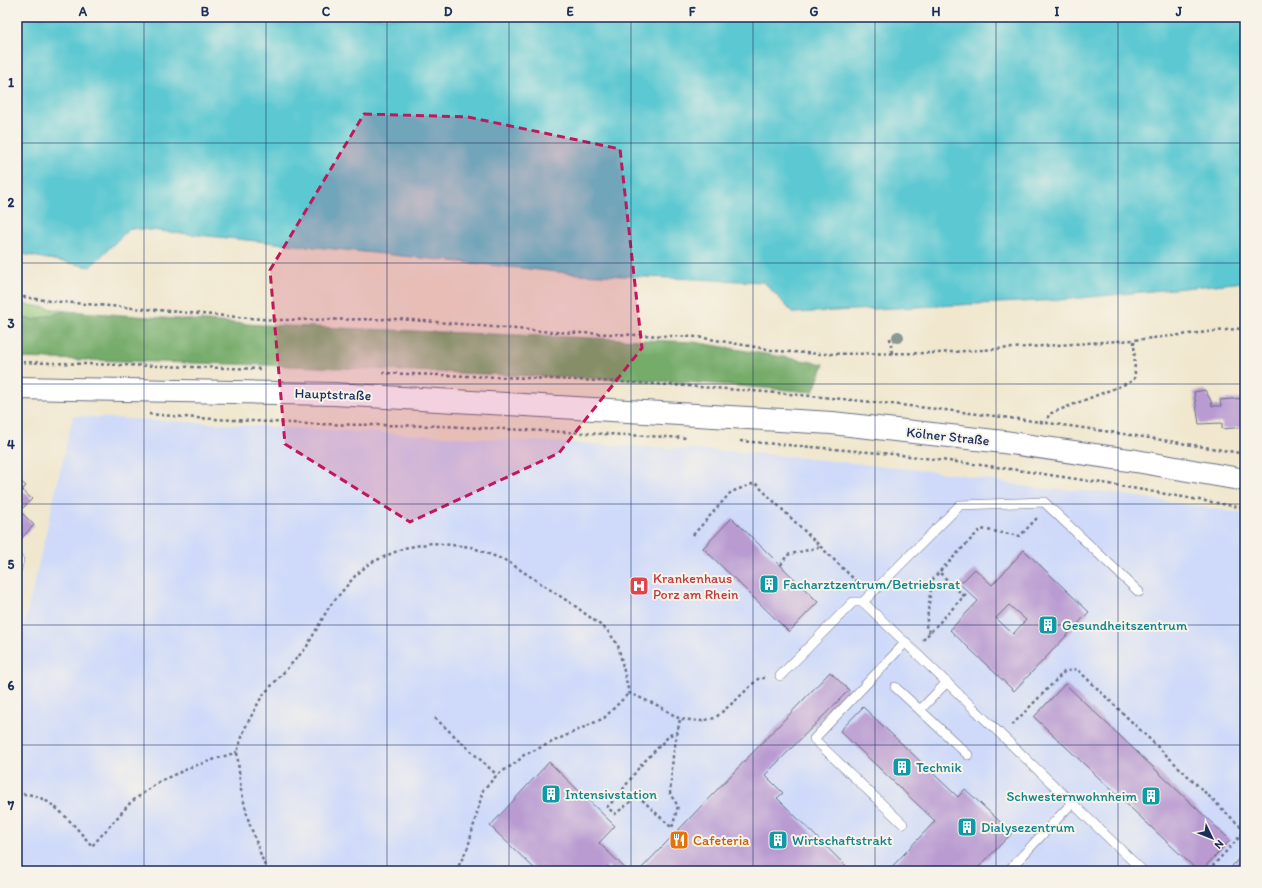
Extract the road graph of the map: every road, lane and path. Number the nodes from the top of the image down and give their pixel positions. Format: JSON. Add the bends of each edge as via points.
{"nodes":[{"id":1,"x":17,"y":296,"type":"edge"},
{"id":2,"x":1245,"y":328,"type":"edge"},
{"id":3,"x":890,"y":338,"type":"dead end"},
{"id":4,"x":1134,"y":340,"type":"junction"},
{"id":5,"x":892,"y":353,"type":"junction"},
{"id":6,"x":17,"y":388,"type":"edge"},
{"id":7,"x":649,"y":412,"type":"joint"},
{"id":8,"x":143,"y":413,"type":"dead end"},
{"id":9,"x":1046,"y":424,"type":"dead end"},
{"id":10,"x":692,"y":438,"type":"dead end"},
{"id":11,"x":738,"y":441,"type":"dead end"},
{"id":12,"x":1245,"y":480,"type":"edge"},
{"id":13,"x":1044,"y":502,"type":"junction"},
{"id":14,"x":1245,"y":508,"type":"edge"},
{"id":15,"x":693,"y":535,"type":"dead end"},
{"id":16,"x":821,"y":547,"type":"junction"},
{"id":17,"x":17,"y":558,"type":"edge"},
{"id":18,"x":781,"y":565,"type":"dead end"},
{"id":19,"x":17,"y":569,"type":"edge"},
{"id":20,"x":939,"y":572,"type":"junction"},
{"id":21,"x":968,"y":592,"type":"dead end"},
{"id":22,"x":1139,"y":592,"type":"dead end"},
{"id":23,"x":964,"y":596,"type":"junction"},
{"id":24,"x":853,"y":602,"type":"junction"},
{"id":25,"x":863,"y":602,"type":"junction"},
{"id":26,"x":930,"y":632,"type":"junction"},
{"id":27,"x":906,"y":642,"type":"junction"},
{"id":28,"x":913,"y":649,"type":"junction"},
{"id":29,"x":780,"y":676,"type":"joint"},
{"id":30,"x":947,"y":682,"type":"junction"},
{"id":31,"x":895,"y":687,"type":"dead end"},
{"id":32,"x":629,"y":693,"type":"junction"},
{"id":33,"x":920,"y":710,"type":"junction"},
{"id":34,"x":435,"y":718,"type":"dead end"},
{"id":35,"x":680,"y":719,"type":"junction"},
{"id":36,"x":678,"y":732,"type":"junction"},
{"id":37,"x":1002,"y":736,"type":"junction"},
{"id":38,"x":237,"y":752,"type":"junction"},
{"id":39,"x":968,"y":755,"type":"dead end"},
{"id":40,"x":497,"y":775,"type":"junction"},
{"id":41,"x":17,"y":794,"type":"edge"},
{"id":42,"x":1072,"y":803,"type":"junction"},
{"id":43,"x":903,"y":824,"type":"dead end"},
{"id":44,"x":268,"y":871,"type":"edge"},
{"id":45,"x":456,"y":871,"type":"edge"},
{"id":46,"x":1008,"y":871,"type":"edge"},
{"id":47,"x":1142,"y":871,"type":"edge"},
{"id":48,"x":1208,"y":871,"type":"edge"}],
"edges":[{"from":1,"to":5,"type":"path","via":[[274,320],[400,319],[552,332],[698,337],[778,351],[821,354]]},
{"from":2,"to":4,"type":"path"},
{"from":3,"to":5,"type":"path"},
{"from":4,"to":5,"type":"path","via":[[936,353]]},
{"from":4,"to":9,"type":"path","via":[[1133,380],[1049,414]]},
{"from":6,"to":7,"type":"main road","name":"Hauptstraße","via":[[334,394]]},
{"from":7,"to":12,"type":"main road","name":"Kölner Straße","via":[[832,423],[996,441]]},
{"from":8,"to":10,"type":"path","via":[[302,423],[442,426]]},
{"from":11,"to":14,"type":"path","via":[[893,454],[997,467]]},
{"from":13,"to":20,"type":"path","via":[[1036,520],[1020,536],[981,529]]},
{"from":13,"to":22,"type":"lane"},
{"from":13,"to":25,"type":"lane","via":[[960,506]]},
{"from":15,"to":16,"type":"path","via":[[731,492],[755,483]]},
{"from":16,"to":18,"type":"path","via":[[787,555]]},
{"from":16,"to":24,"type":"path","via":[[859,584]]},
{"from":17,"to":19,"type":"lane"},
{"from":20,"to":23,"type":"path"},
{"from":20,"to":26,"type":"path","via":[[930,595],[926,628]]},
{"from":21,"to":23,"type":"path"},
{"from":23,"to":26,"type":"path"},
{"from":24,"to":25,"type":"lane"},
{"from":24,"to":29,"type":"lane"},
{"from":25,"to":27,"type":"lane"},
{"from":26,"to":28,"type":"path"},
{"from":27,"to":28,"type":"lane"},
{"from":27,"to":43,"type":"lane","via":[[814,739]]},
{"from":28,"to":30,"type":"lane"},
{"from":29,"to":35,"type":"path","via":[[759,678],[715,718],[700,721]]},
{"from":30,"to":33,"type":"lane"},
{"from":30,"to":37,"type":"lane"},
{"from":31,"to":33,"type":"lane"},
{"from":32,"to":35,"type":"path","via":[[659,706]]},
{"from":32,"to":38,"type":"path","via":[[618,645],[607,630],[507,561],[471,547],[432,543],[404,548],[370,563],[342,589],[306,648],[262,696],[245,728]]},
{"from":32,"to":40,"type":"path","via":[[604,718],[524,755]]},
{"from":33,"to":39,"type":"lane"},
{"from":34,"to":40,"type":"path"},
{"from":35,"to":36,"type":"path"},
{"from":36,"to":36,"type":"path","via":[[670,794],[678,806],[672,828],[638,796],[615,814],[607,807],[640,766],[670,735]]},
{"from":37,"to":42,"type":"lane"},
{"from":37,"to":48,"type":"path","via":[[1064,672],[1077,669],[1245,831]]},
{"from":38,"to":41,"type":"path","via":[[194,766],[160,781],[131,802],[92,846],[50,803],[35,795]]},
{"from":38,"to":44,"type":"path","via":[[241,790],[249,822]]},
{"from":40,"to":45,"type":"path","via":[[483,790],[468,847]]},
{"from":42,"to":46,"type":"lane"},
{"from":42,"to":47,"type":"lane"}]}
